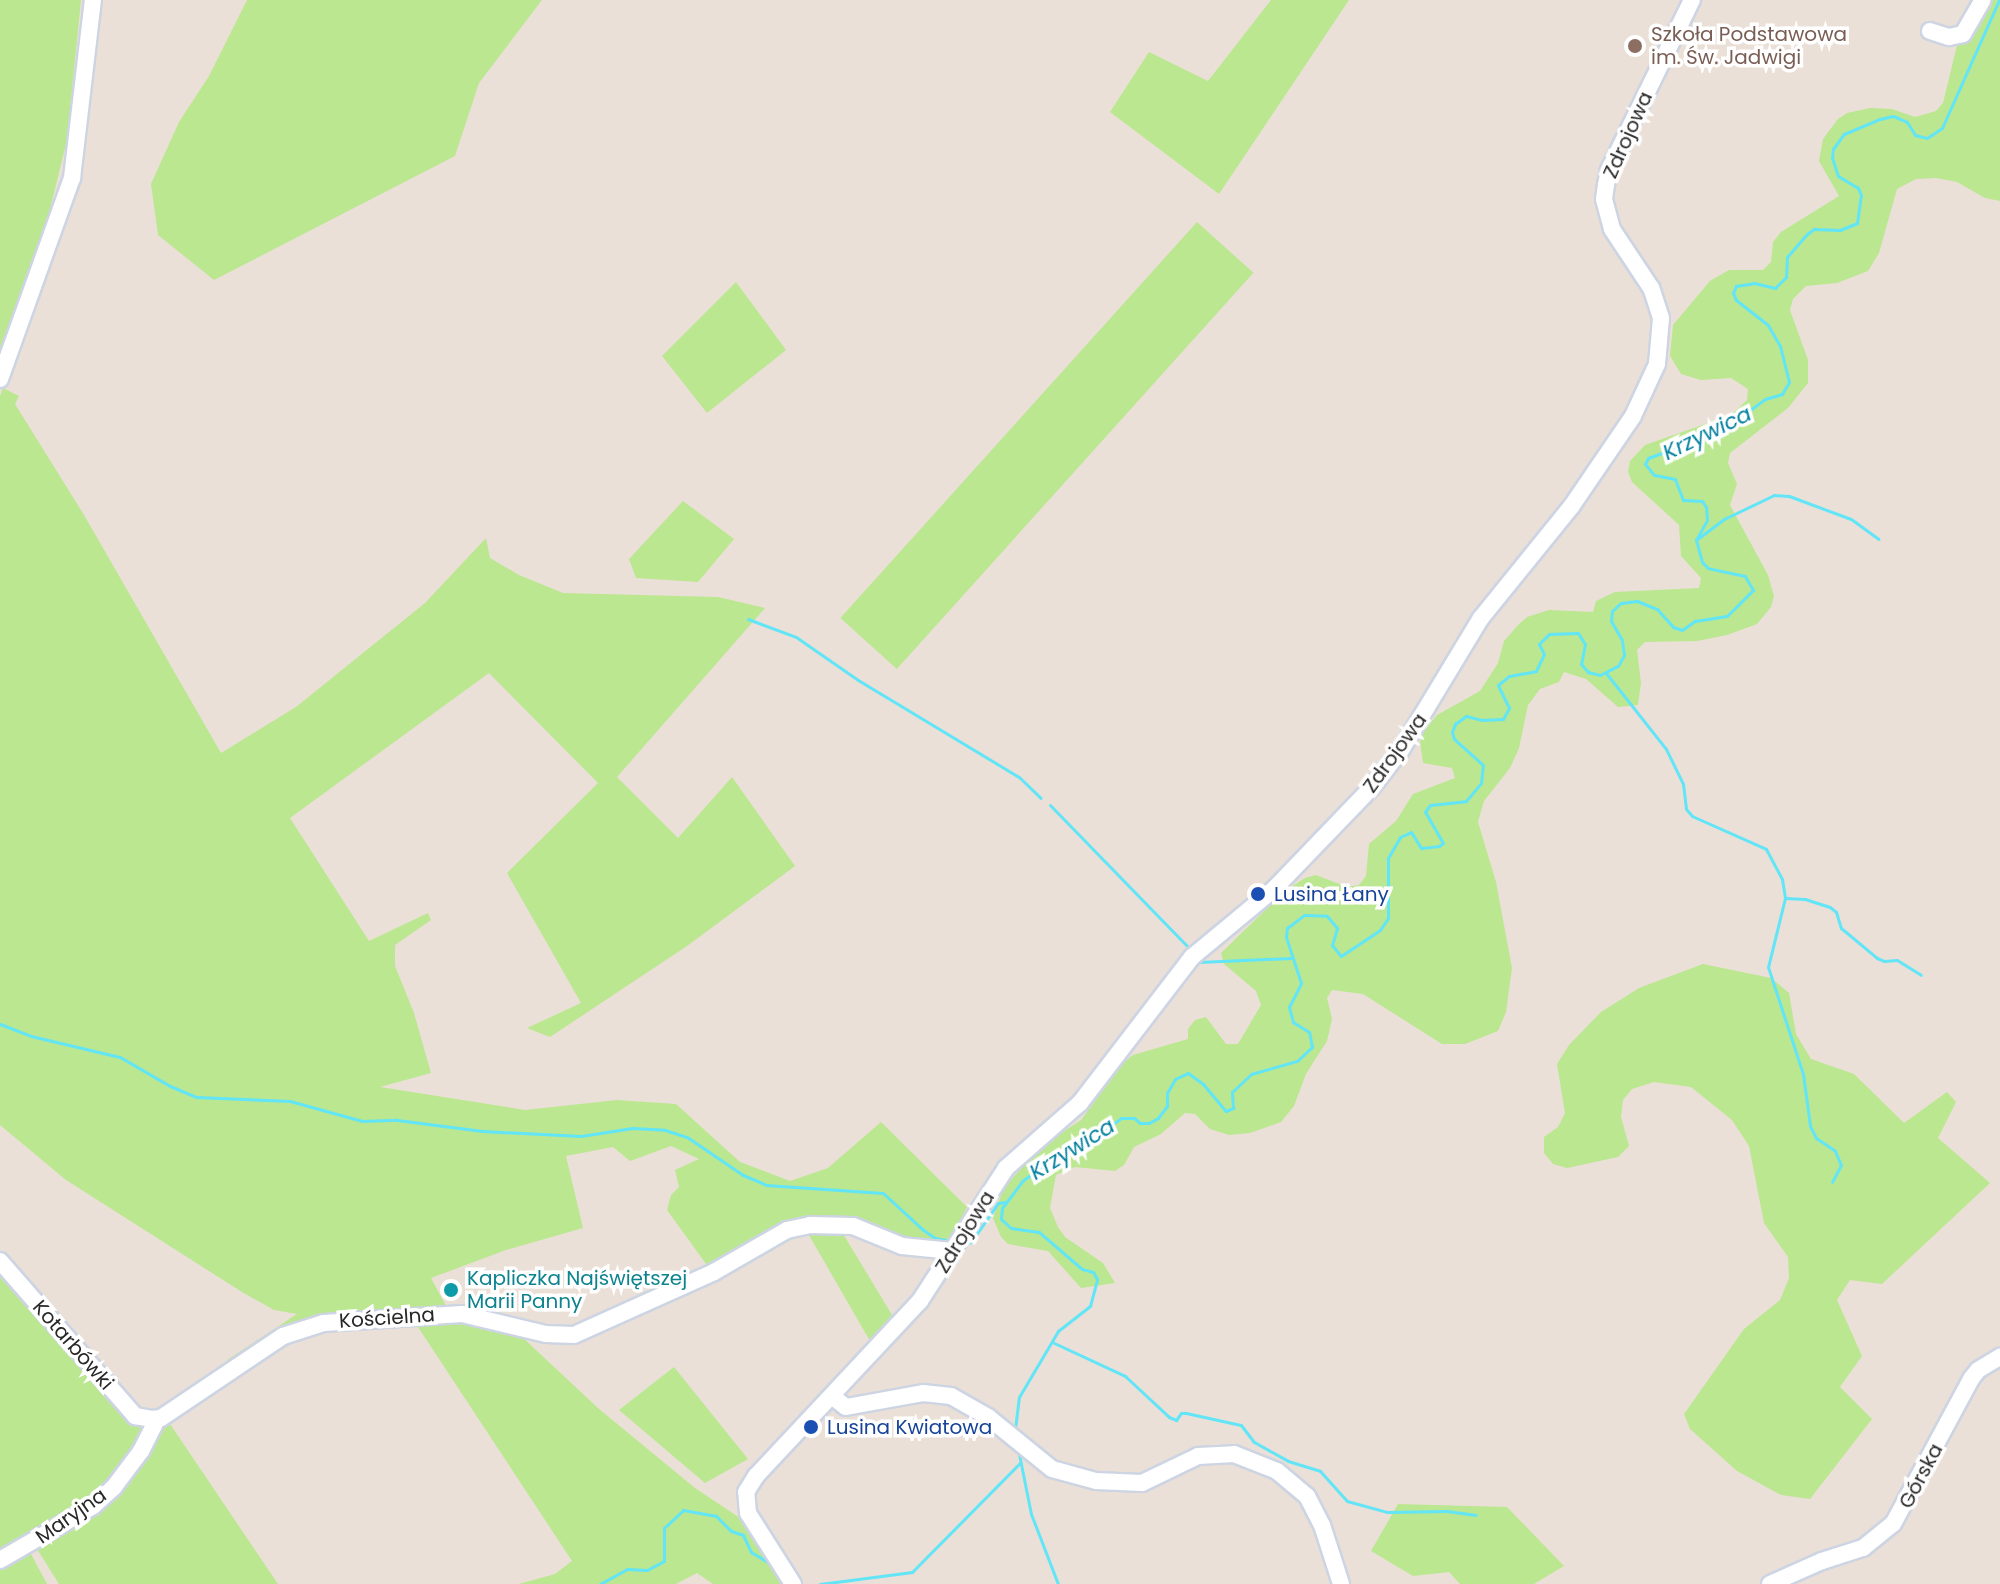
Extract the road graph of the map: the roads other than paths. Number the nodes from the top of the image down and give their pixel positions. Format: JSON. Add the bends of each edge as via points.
{"nodes":[{"id":1,"x":93,"y":0,"type":"edge"},
{"id":2,"x":1692,"y":0,"type":"edge"},
{"id":3,"x":1983,"y":0,"type":"edge"},
{"id":4,"x":1930,"y":31,"type":"dead end"},
{"id":5,"x":0,"y":379,"type":"edge"},
{"id":6,"x":952,"y":1251,"type":"junction"},
{"id":7,"x":0,"y":1261,"type":"edge"},
{"id":8,"x":2000,"y":1357,"type":"edge"},
{"id":9,"x":830,"y":1400,"type":"junction"},
{"id":10,"x":152,"y":1419,"type":"junction"},
{"id":11,"x":0,"y":1560,"type":"edge"},
{"id":12,"x":793,"y":1584,"type":"edge"},
{"id":13,"x":1341,"y":1584,"type":"edge"},
{"id":14,"x":1770,"y":1584,"type":"edge"}],
"edges":[{"from":1,"to":5,"type":"street","via":[[72,178]]},
{"from":2,"to":6,"type":"street","name":"Zdrojowa","via":[[1609,170],[1604,199],[1612,229],[1651,288],[1661,318],[1657,364],[1633,416],[1571,507],[1481,618],[1401,750],[1372,787],[1274,889],[1192,957],[1080,1103],[1006,1168]]},
{"from":3,"to":4,"type":"street","via":[[1963,34],[1949,37]]},
{"from":6,"to":9,"type":"street","name":"Zdrojowa","via":[[920,1301]]},
{"from":6,"to":10,"type":"street","name":"Kościelna","via":[[902,1246],[853,1226],[810,1225],[787,1230],[714,1272],[574,1335],[546,1334],[462,1314],[324,1323],[283,1336]]},
{"from":7,"to":10,"type":"street","name":"Kotarbówki","via":[[135,1416]]},
{"from":8,"to":14,"type":"street","name":"Górska","via":[[1971,1379],[1893,1524],[1863,1548]]},
{"from":9,"to":12,"type":"street","name":"Zdrojowa","via":[[746,1492],[748,1513]]},
{"from":9,"to":13,"type":"street","via":[[846,1407],[923,1393],[951,1396],[1052,1469],[1121,1485],[1142,1483],[1198,1456],[1234,1454],[1295,1483],[1315,1508]]},
{"from":10,"to":11,"type":"street","name":"Maryjna","via":[[141,1451],[114,1487],[93,1506]]}]}
